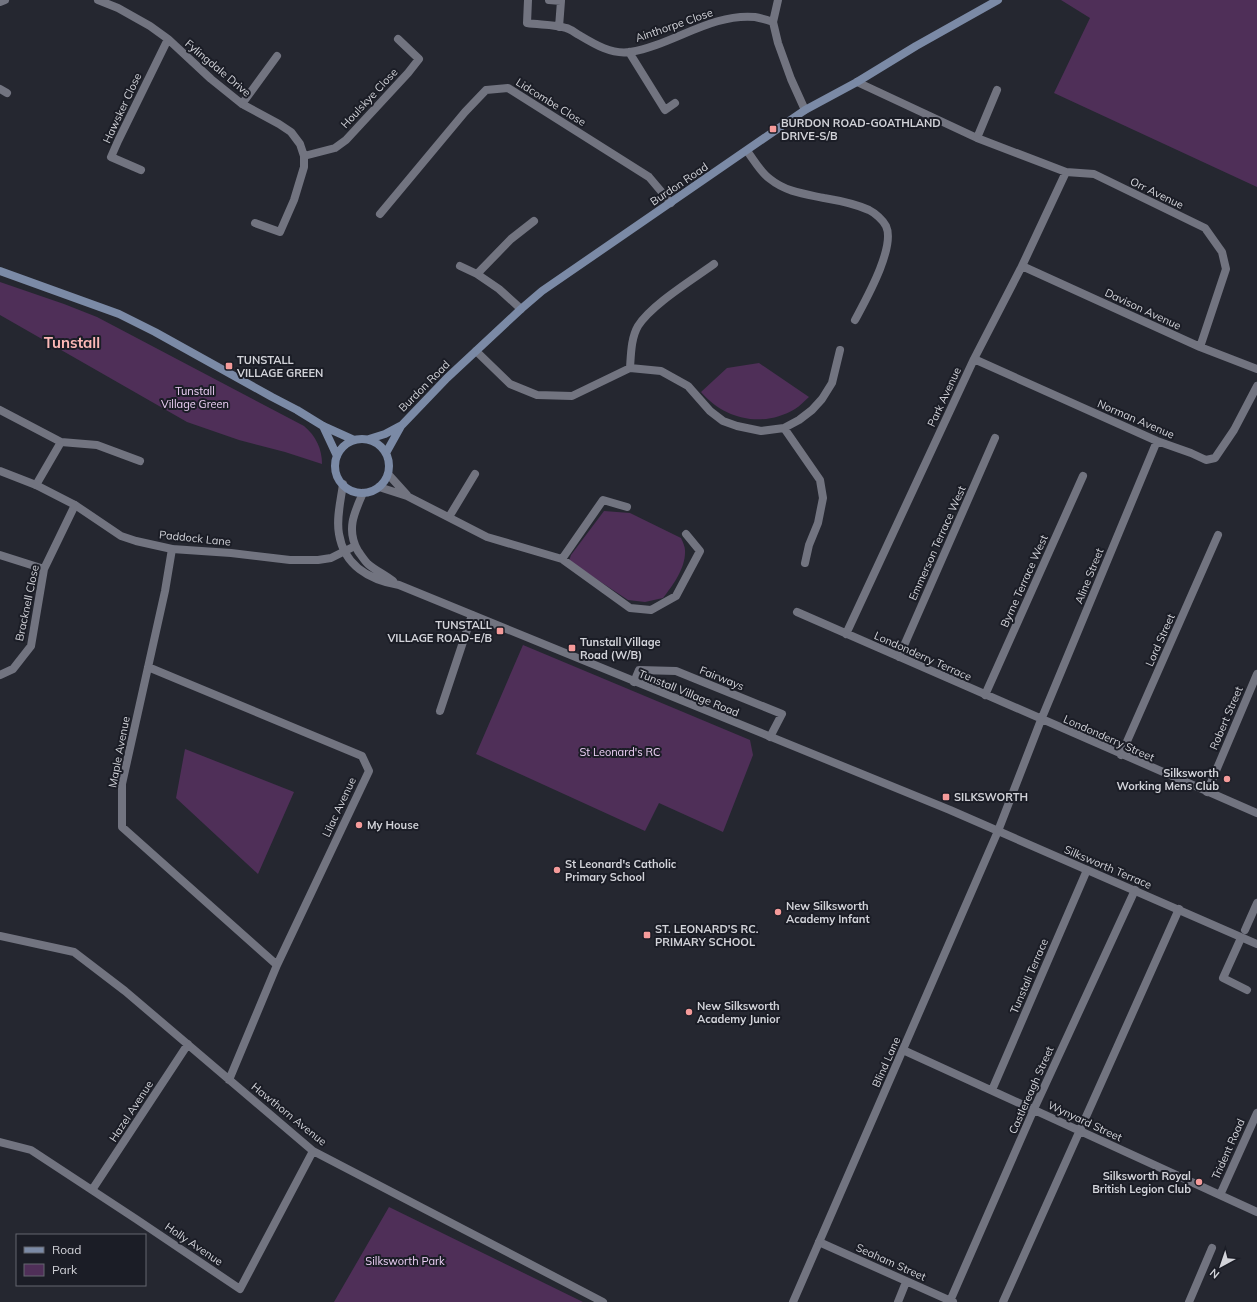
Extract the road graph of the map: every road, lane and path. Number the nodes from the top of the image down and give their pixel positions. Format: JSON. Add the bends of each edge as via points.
{"nodes":[{"id":1,"x":5,"y":0,"type":"edge"},
{"id":2,"x":98,"y":0,"type":"edge"},
{"id":3,"x":528,"y":0,"type":"edge"},
{"id":4,"x":549,"y":0,"type":"edge"},
{"id":5,"x":778,"y":0,"type":"edge"},
{"id":6,"x":998,"y":0,"type":"edge"},
{"id":7,"x":0,"y":2,"type":"edge"},
{"id":8,"x":773,"y":22,"type":"junction"},
{"id":9,"x":559,"y":27,"type":"junction"},
{"id":10,"x":168,"y":39,"type":"junction"},
{"id":11,"x":398,"y":39,"type":"dead end"},
{"id":12,"x":629,"y":52,"type":"junction"},
{"id":13,"x":277,"y":56,"type":"dead end"},
{"id":14,"x":857,"y":82,"type":"junction"},
{"id":15,"x":997,"y":90,"type":"dead end"},
{"id":16,"x":675,"y":103,"type":"dead end"},
{"id":17,"x":242,"y":104,"type":"junction"},
{"id":18,"x":805,"y":110,"type":"junction"},
{"id":19,"x":977,"y":138,"type":"junction"},
{"id":20,"x":747,"y":151,"type":"junction"},
{"id":21,"x":304,"y":156,"type":"junction"},
{"id":22,"x":141,"y":170,"type":"dead end"},
{"id":23,"x":1066,"y":172,"type":"junction"},
{"id":24,"x":671,"y":203,"type":"junction"},
{"id":25,"x":380,"y":214,"type":"dead end"},
{"id":26,"x":534,"y":221,"type":"dead end"},
{"id":27,"x":255,"y":223,"type":"dead end"},
{"id":28,"x":714,"y":264,"type":"dead end"},
{"id":29,"x":460,"y":266,"type":"dead end"},
{"id":30,"x":1022,"y":266,"type":"junction"},
{"id":31,"x":0,"y":271,"type":"edge"},
{"id":32,"x":477,"y":274,"type":"junction"},
{"id":33,"x":521,"y":308,"type":"junction"},
{"id":34,"x":855,"y":320,"type":"dead end"},
{"id":35,"x":1200,"y":347,"type":"junction"},
{"id":36,"x":840,"y":350,"type":"dead end"},
{"id":37,"x":476,"y":351,"type":"junction"},
{"id":38,"x":974,"y":359,"type":"junction"},
{"id":39,"x":630,"y":368,"type":"junction"},
{"id":40,"x":1257,"y":369,"type":"edge"},
{"id":41,"x":1257,"y":386,"type":"edge"},
{"id":42,"x":0,"y":410,"type":"edge"},
{"id":43,"x":323,"y":426,"type":"junction"},
{"id":44,"x":401,"y":426,"type":"junction"},
{"id":45,"x":784,"y":428,"type":"junction"},
{"id":46,"x":995,"y":438,"type":"dead end"},
{"id":47,"x":369,"y":439,"type":"junction"},
{"id":48,"x":354,"y":440,"type":"junction"},
{"id":49,"x":1157,"y":441,"type":"junction"},
{"id":50,"x":61,"y":442,"type":"junction"},
{"id":51,"x":386,"y":453,"type":"junction"},
{"id":52,"x":337,"y":456,"type":"junction"},
{"id":53,"x":140,"y":461,"type":"dead end"},
{"id":54,"x":0,"y":471,"type":"edge"},
{"id":55,"x":388,"y":474,"type":"junction"},
{"id":56,"x":475,"y":474,"type":"dead end"},
{"id":57,"x":1083,"y":476,"type":"dead end"},
{"id":58,"x":343,"y":484,"type":"junction"},
{"id":59,"x":36,"y":485,"type":"junction"},
{"id":60,"x":379,"y":488,"type":"junction"},
{"id":61,"x":363,"y":492,"type":"junction"},
{"id":62,"x":407,"y":496,"type":"junction"},
{"id":63,"x":75,"y":505,"type":"junction"},
{"id":64,"x":627,"y":507,"type":"dead end"},
{"id":65,"x":449,"y":517,"type":"junction"},
{"id":66,"x":686,"y":534,"type":"dead end"},
{"id":67,"x":1218,"y":535,"type":"dead end"},
{"id":68,"x":355,"y":546,"type":"junction"},
{"id":69,"x":172,"y":549,"type":"junction"},
{"id":70,"x":344,"y":551,"type":"junction"},
{"id":71,"x":0,"y":555,"type":"edge"},
{"id":72,"x":562,"y":559,"type":"junction"},
{"id":73,"x":805,"y":563,"type":"dead end"},
{"id":74,"x":44,"y":569,"type":"junction"},
{"id":75,"x":398,"y":585,"type":"junction"},
{"id":76,"x":797,"y":612,"type":"dead end"},
{"id":77,"x":472,"y":615,"type":"junction"},
{"id":78,"x":846,"y":634,"type":"junction"},
{"id":79,"x":899,"y":657,"type":"junction"},
{"id":80,"x":148,"y":667,"type":"junction"},
{"id":81,"x":1257,"y":674,"type":"edge"},
{"id":82,"x":0,"y":675,"type":"edge"},
{"id":83,"x":634,"y":682,"type":"junction"},
{"id":84,"x":985,"y":695,"type":"junction"},
{"id":85,"x":440,"y":712,"type":"dead end"},
{"id":86,"x":1041,"y":720,"type":"junction"},
{"id":87,"x":770,"y":737,"type":"junction"},
{"id":88,"x":1121,"y":755,"type":"junction"},
{"id":89,"x":1207,"y":792,"type":"junction"},
{"id":90,"x":950,"y":810,"type":"joint"},
{"id":91,"x":1257,"y":814,"type":"edge"},
{"id":92,"x":998,"y":831,"type":"junction"},
{"id":93,"x":1087,"y":870,"type":"junction"},
{"id":94,"x":1135,"y":890,"type":"junction"},
{"id":95,"x":1257,"y":903,"type":"edge"},
{"id":96,"x":1179,"y":909,"type":"junction"},
{"id":97,"x":1245,"y":930,"type":"dead end"},
{"id":98,"x":0,"y":936,"type":"edge"},
{"id":99,"x":1242,"y":938,"type":"junction"},
{"id":100,"x":1257,"y":944,"type":"edge"},
{"id":101,"x":277,"y":965,"type":"junction"},
{"id":102,"x":1247,"y":990,"type":"dead end"},
{"id":103,"x":188,"y":1044,"type":"junction"},
{"id":104,"x":903,"y":1050,"type":"junction"},
{"id":105,"x":229,"y":1080,"type":"junction"},
{"id":106,"x":992,"y":1090,"type":"junction"},
{"id":107,"x":1034,"y":1110,"type":"junction"},
{"id":108,"x":1257,"y":1113,"type":"edge"},
{"id":109,"x":1080,"y":1130,"type":"junction"},
{"id":110,"x":0,"y":1142,"type":"edge"},
{"id":111,"x":314,"y":1151,"type":"junction"},
{"id":112,"x":92,"y":1190,"type":"junction"},
{"id":113,"x":1220,"y":1195,"type":"junction"},
{"id":114,"x":1257,"y":1212,"type":"edge"},
{"id":115,"x":819,"y":1242,"type":"junction"},
{"id":116,"x":1212,"y":1248,"type":"dead end"},
{"id":117,"x":906,"y":1282,"type":"junction"},
{"id":118,"x":952,"y":1301,"type":"edge"},
{"id":119,"x":603,"y":1302,"type":"edge"},
{"id":120,"x":793,"y":1302,"type":"edge"},
{"id":121,"x":898,"y":1302,"type":"edge"},
{"id":122,"x":1003,"y":1302,"type":"edge"},
{"id":123,"x":1189,"y":1302,"type":"edge"}],
"edges":[{"from":1,"to":7,"type":"street"},
{"from":2,"to":10,"type":"street","name":"Fylingdale Drive","via":[[132,15]]},
{"from":3,"to":9,"type":"street","name":"Ainthorpe Close","via":[[527,23]]},
{"from":4,"to":9,"type":"street","via":[[561,1]]},
{"from":5,"to":8,"type":"street"},
{"from":6,"to":14,"type":"main road","name":"Burdon Road"},
{"from":8,"to":12,"type":"street","name":"Ainthorpe Close","via":[[756,17],[723,20]]},
{"from":8,"to":18,"type":"street","via":[[784,62]]},
{"from":9,"to":12,"type":"street","name":"Ainthorpe Close","via":[[566,28],[599,46]]},
{"from":10,"to":17,"type":"street","name":"Fylingdale Drive"},
{"from":10,"to":22,"type":"street","name":"Hawsker Close","via":[[111,157]]},
{"from":11,"to":21,"type":"street","name":"Houlskye Close","via":[[419,59],[412,69],[346,140],[335,148]]},
{"from":12,"to":16,"type":"street","name":"Ainthorpe Close","via":[[665,110]]},
{"from":13,"to":17,"type":"street"},
{"from":14,"to":18,"type":"main road","name":"Burdon Road"},
{"from":14,"to":19,"type":"street","name":"Orr Avenue"},
{"from":15,"to":19,"type":"street"},
{"from":17,"to":21,"type":"street","name":"Fylingdale Drive","via":[[291,132],[300,144]]},
{"from":18,"to":20,"type":"main road","name":"Burdon Road"},
{"from":19,"to":23,"type":"street","name":"Orr Avenue"},
{"from":20,"to":24,"type":"main road","name":"Burdon Road"},
{"from":20,"to":34,"type":"street","via":[[769,179],[780,186],[793,192],[869,210],[887,227],[888,246]]},
{"from":21,"to":27,"type":"street","via":[[304,167],[294,200],[280,232]]},
{"from":23,"to":30,"type":"street","name":"Park Avenue"},
{"from":23,"to":35,"type":"street","name":"Orr Avenue","via":[[1094,174],[1205,228],[1222,252],[1226,269]]},
{"from":24,"to":25,"type":"street","name":"Lidcombe Close","via":[[649,177],[508,88],[486,90]]},
{"from":24,"to":33,"type":"main road","name":"Burdon Road"},
{"from":26,"to":32,"type":"street","via":[[511,239]]},
{"from":28,"to":39,"type":"street","via":[[654,308],[638,327],[632,346]]},
{"from":29,"to":32,"type":"street"},
{"from":30,"to":35,"type":"street","name":"Davison Avenue"},
{"from":30,"to":38,"type":"street","name":"Park Avenue"},
{"from":31,"to":43,"type":"main road","via":[[119,314]]},
{"from":32,"to":33,"type":"street"},
{"from":33,"to":37,"type":"main road","name":"Burdon Road"},
{"from":35,"to":40,"type":"street","name":"Davison Avenue"},
{"from":36,"to":45,"type":"street","via":[[832,383],[822,399],[799,420]]},
{"from":37,"to":39,"type":"street","via":[[510,384],[536,395],[572,396]]},
{"from":37,"to":44,"type":"main road","name":"Burdon Road"},
{"from":38,"to":49,"type":"street","name":"Norman Avenue"},
{"from":38,"to":78,"type":"street","name":"Park Avenue"},
{"from":39,"to":45,"type":"street","via":[[661,371],[688,386],[710,411],[730,424],[761,431]]},
{"from":41,"to":49,"type":"street","name":"Norman Avenue","via":[[1234,430],[1215,458],[1206,460]]},
{"from":42,"to":50,"type":"street"},
{"from":43,"to":48,"type":"main road"},
{"from":43,"to":52,"type":"main road"},
{"from":44,"to":47,"type":"main road","name":"Burdon Road"},
{"from":44,"to":51,"type":"main road","name":"Burdon Road"},
{"from":45,"to":73,"type":"street","via":[[820,480],[824,498],[818,523],[808,545]]},
{"from":46,"to":79,"type":"street","name":"Emmerson Terrace West"},
{"from":47,"to":48,"type":"main road"},
{"from":47,"to":51,"type":"main road","via":[[376,442]]},
{"from":48,"to":52,"type":"main road","via":[[341,449]]},
{"from":49,"to":86,"type":"street","name":"Aline Street"},
{"from":50,"to":53,"type":"street","via":[[97,445]]},
{"from":50,"to":59,"type":"street"},
{"from":51,"to":55,"type":"main road","via":[[390,463]]},
{"from":52,"to":58,"type":"main road","via":[[336,471]]},
{"from":54,"to":59,"type":"street","name":"Paddock Lane"},
{"from":55,"to":60,"type":"main road"},
{"from":55,"to":62,"type":"street"},
{"from":56,"to":65,"type":"street"},
{"from":57,"to":84,"type":"street","name":"Byrne Terrace West"},
{"from":58,"to":61,"type":"main road","via":[[356,492]]},
{"from":58,"to":70,"type":"street","name":"Tunstall Village Road","via":[[338,533]]},
{"from":59,"to":63,"type":"street","name":"Paddock Lane"},
{"from":60,"to":61,"type":"main road"},
{"from":60,"to":62,"type":"street"},
{"from":61,"to":68,"type":"street","name":"Tunstall Village Road","via":[[352,529]]},
{"from":62,"to":65,"type":"street"},
{"from":63,"to":69,"type":"street","name":"Paddock Lane","via":[[121,536]]},
{"from":63,"to":74,"type":"street","name":"Bracknell Close"},
{"from":64,"to":72,"type":"street","via":[[603,500]]},
{"from":65,"to":72,"type":"street","via":[[487,537]]},
{"from":66,"to":72,"type":"street","via":[[700,551],[676,596],[651,610],[630,608]]},
{"from":67,"to":88,"type":"street","name":"Lord Street"},
{"from":68,"to":70,"type":"street","name":"Paddock Lane"},
{"from":68,"to":75,"type":"street","name":"Tunstall Village Road","via":[[367,563]]},
{"from":69,"to":70,"type":"street","name":"Paddock Lane","via":[[296,560],[331,558]]},
{"from":69,"to":80,"type":"street","name":"Maple Avenue","via":[[166,591]]},
{"from":70,"to":75,"type":"street","name":"Tunstall Village Road","via":[[350,562],[358,569],[380,580]]},
{"from":71,"to":74,"type":"street"},
{"from":74,"to":82,"type":"street","name":"Bracknell Close","via":[[31,646],[13,669]]},
{"from":75,"to":77,"type":"street","name":"Tunstall Village Road"},
{"from":76,"to":78,"type":"street","name":"Londonderry Terrace"},
{"from":77,"to":83,"type":"street","name":"Tunstall Village Road"},
{"from":77,"to":85,"type":"street"},
{"from":78,"to":79,"type":"street","name":"Londonderry Terrace"},
{"from":79,"to":84,"type":"street","name":"Londonderry Terrace"},
{"from":80,"to":101,"type":"street","name":"Maple Avenue","via":[[122,784],[122,827]]},
{"from":80,"to":101,"type":"street","name":"Lilac Avenue","via":[[362,756],[369,771]]},
{"from":81,"to":89,"type":"street","name":"Robert Street"},
{"from":83,"to":87,"type":"street","name":"Tunstall Village Road"},
{"from":83,"to":87,"type":"street","name":"Fairways","via":[[639,670],[676,671],[782,714]]},
{"from":84,"to":86,"type":"street","name":"Londonderry Terrace"},
{"from":86,"to":88,"type":"street","name":"Londonderry Street"},
{"from":86,"to":92,"type":"street","name":"Aline Street"},
{"from":87,"to":90,"type":"street","name":"Tunstall Village Road"},
{"from":88,"to":89,"type":"street","name":"Londonderry Street"},
{"from":89,"to":91,"type":"street","name":"Londonderry Street"},
{"from":90,"to":92,"type":"street","name":"Silksworth Terrace"},
{"from":92,"to":93,"type":"street","name":"Silksworth Terrace"},
{"from":92,"to":104,"type":"street","name":"Blind Lane"},
{"from":93,"to":94,"type":"street","name":"Silksworth Terrace"},
{"from":93,"to":106,"type":"street","name":"Tunstall Terrace"},
{"from":94,"to":96,"type":"street","name":"Silksworth Terrace"},
{"from":94,"to":107,"type":"street","name":"Castlereagh Street"},
{"from":95,"to":97,"type":"street"},
{"from":96,"to":99,"type":"street","name":"Silksworth Terrace"},
{"from":96,"to":109,"type":"street"},
{"from":98,"to":103,"type":"street","name":"Hawthorn Avenue","via":[[74,952]]},
{"from":99,"to":100,"type":"street","name":"Silksworth Terrace"},
{"from":99,"to":102,"type":"street","via":[[1223,978]]},
{"from":101,"to":105,"type":"street","name":"Lilac Avenue"},
{"from":103,"to":105,"type":"street","name":"Hawthorn Avenue"},
{"from":103,"to":112,"type":"street","name":"Hazel Avenue"},
{"from":104,"to":106,"type":"street","name":"Wynyard Street"},
{"from":104,"to":115,"type":"street","name":"Blind Lane"},
{"from":105,"to":111,"type":"street","name":"Hawthorn Avenue"},
{"from":106,"to":107,"type":"street","name":"Wynyard Street"},
{"from":107,"to":109,"type":"street","name":"Wynyard Street"},
{"from":107,"to":118,"type":"street","name":"Castlereagh Street"},
{"from":108,"to":113,"type":"street","name":"Trident Road"},
{"from":109,"to":113,"type":"street","name":"Wynyard Street"},
{"from":109,"to":122,"type":"street"},
{"from":110,"to":112,"type":"street","name":"Holly Avenue","via":[[31,1150]]},
{"from":111,"to":112,"type":"street","name":"Holly Avenue","via":[[240,1289]]},
{"from":111,"to":119,"type":"street","name":"Hawthorn Avenue"},
{"from":113,"to":114,"type":"street","name":"Wynyard Street"},
{"from":115,"to":117,"type":"street","name":"Seaham Street"},
{"from":115,"to":120,"type":"street","name":"Blind Lane"},
{"from":116,"to":123,"type":"street"},
{"from":117,"to":118,"type":"street","name":"Seaham Street"},
{"from":117,"to":121,"type":"street"}]}
